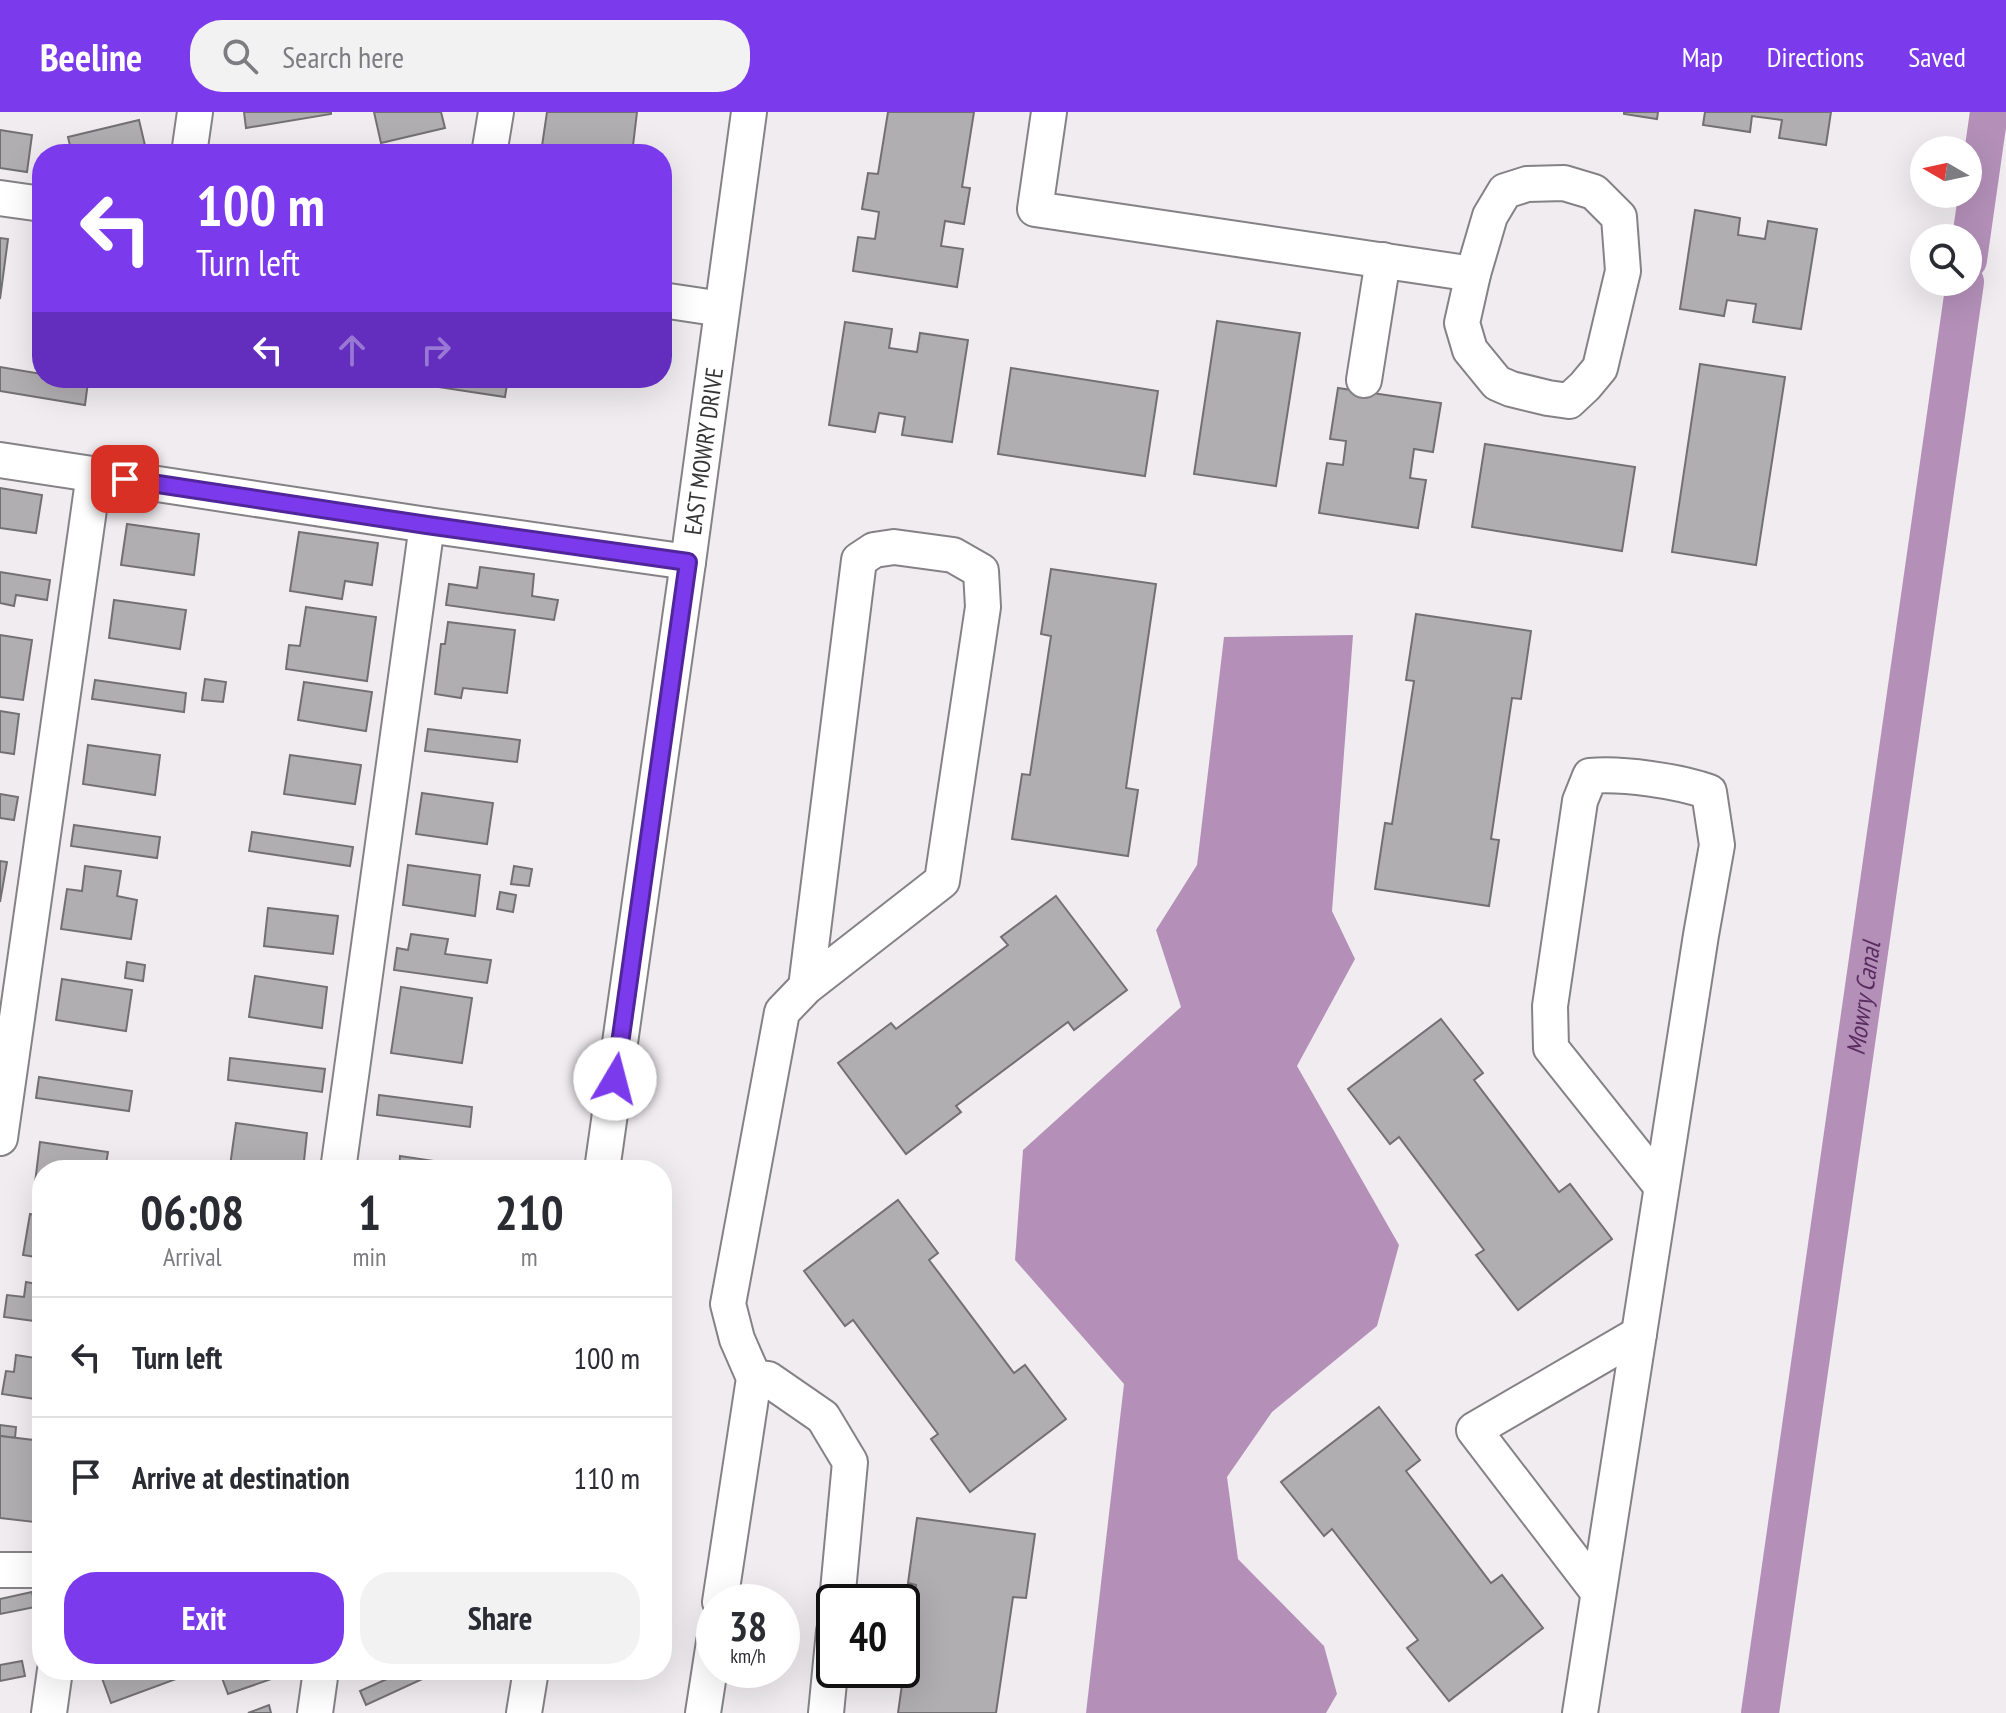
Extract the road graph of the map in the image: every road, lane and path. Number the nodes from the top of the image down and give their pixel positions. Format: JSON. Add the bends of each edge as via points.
{"nodes":[{"id":1,"x":195,"y":112,"type":"edge"},
{"id":2,"x":496,"y":112,"type":"edge"},
{"id":3,"x":749,"y":112,"type":"edge"},
{"id":4,"x":1049,"y":112,"type":"edge"},
{"id":5,"x":190,"y":144,"type":"edge"},
{"id":6,"x":491,"y":144,"type":"edge"},
{"id":7,"x":0,"y":198,"type":"edge"},
{"id":8,"x":32,"y":203,"type":"edge"},
{"id":9,"x":1383,"y":260,"type":"junction"},
{"id":10,"x":1473,"y":274,"type":"junction"},
{"id":11,"x":672,"y":302,"type":"edge"},
{"id":12,"x":722,"y":309,"type":"junction"},
{"id":13,"x":1364,"y":380,"type":"dead end"},
{"id":14,"x":0,"y":460,"type":"edge"},
{"id":15,"x":94,"y":474,"type":"junction"},
{"id":16,"x":427,"y":525,"type":"junction"},
{"id":17,"x":688,"y":562,"type":"junction"},
{"id":18,"x":806,"y":987,"type":"junction"},
{"id":19,"x":0,"y":1138,"type":"edge"},
{"id":20,"x":339,"y":1160,"type":"edge"},
{"id":21,"x":603,"y":1160,"type":"edge"},
{"id":22,"x":1661,"y":1186,"type":"junction"},
{"id":23,"x":1639,"y":1334,"type":"junction"},
{"id":24,"x":754,"y":1378,"type":"junction"},
{"id":25,"x":0,"y":1570,"type":"edge"},
{"id":26,"x":32,"y":1570,"type":"edge"},
{"id":27,"x":723,"y":1584,"type":"edge"},
{"id":28,"x":839,"y":1584,"type":"edge"},
{"id":29,"x":1598,"y":1592,"type":"junction"},
{"id":30,"x":54,"y":1680,"type":"edge"},
{"id":31,"x":320,"y":1680,"type":"edge"},
{"id":32,"x":529,"y":1680,"type":"edge"},
{"id":33,"x":707,"y":1688,"type":"edge"},
{"id":34,"x":828,"y":1688,"type":"edge"},
{"id":35,"x":49,"y":1713,"type":"edge"},
{"id":36,"x":315,"y":1713,"type":"edge"},
{"id":37,"x":524,"y":1713,"type":"edge"},
{"id":38,"x":703,"y":1713,"type":"edge"},
{"id":39,"x":826,"y":1713,"type":"edge"},
{"id":40,"x":1580,"y":1713,"type":"edge"}],
"edges":[{"from":1,"to":5,"type":"street"},
{"from":2,"to":6,"type":"street"},
{"from":3,"to":12,"type":"street","name":"EAST MOWRY DRIVE"},
{"from":4,"to":9,"type":"street","via":[[1035,209]]},
{"from":7,"to":8,"type":"street"},
{"from":9,"to":10,"type":"street"},
{"from":9,"to":13,"type":"street"},
{"from":10,"to":10,"type":"street","via":[[1490,216],[1505,191],[1564,183],[1594,192],[1619,217],[1623,271],[1600,368],[1569,401],[1497,383],[1470,350],[1462,323]]},
{"from":11,"to":12,"type":"street"},
{"from":12,"to":17,"type":"street","name":"EAST MOWRY DRIVE"},
{"from":14,"to":15,"type":"street"},
{"from":15,"to":16,"type":"street"},
{"from":15,"to":19,"type":"street"},
{"from":16,"to":17,"type":"street"},
{"from":16,"to":20,"type":"street"},
{"from":17,"to":21,"type":"street","name":"EAST MOWRY DRIVE"},
{"from":18,"to":18,"type":"street","via":[[859,560],[874,550],[894,547],[953,555],[981,571],[983,607],[942,881]]},
{"from":18,"to":24,"type":"street","via":[[782,1012],[728,1304]]},
{"from":22,"to":22,"type":"street","via":[[1717,845],[1709,792],[1675,783],[1590,776],[1580,801],[1552,990],[1551,1048]]},
{"from":22,"to":23,"type":"street"},
{"from":23,"to":29,"type":"street"},
{"from":23,"to":29,"type":"street","via":[[1474,1430]]},
{"from":24,"to":27,"type":"street"},
{"from":24,"to":28,"type":"street","via":[[768,1379],[823,1417],[850,1462]]},
{"from":25,"to":26,"type":"street"},
{"from":29,"to":40,"type":"street"},
{"from":30,"to":35,"type":"street"},
{"from":31,"to":36,"type":"street"},
{"from":32,"to":37,"type":"street"},
{"from":33,"to":38,"type":"street"},
{"from":34,"to":39,"type":"street"}]}
